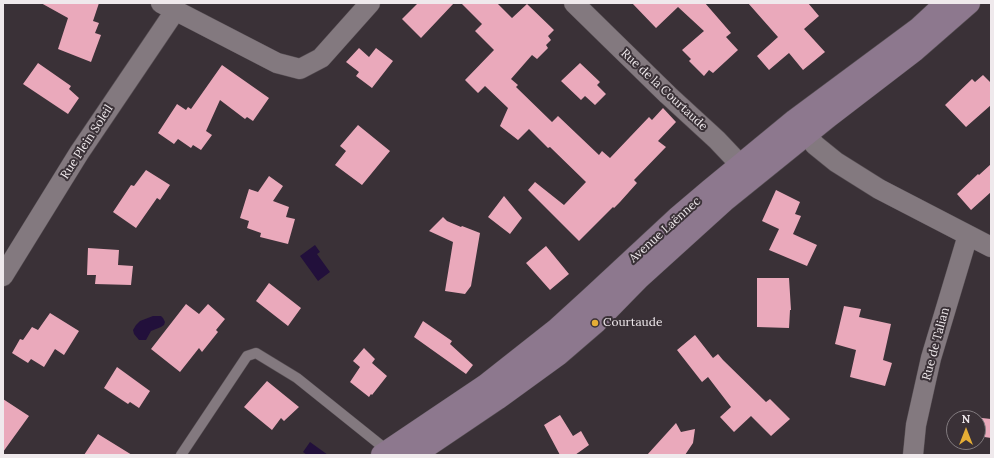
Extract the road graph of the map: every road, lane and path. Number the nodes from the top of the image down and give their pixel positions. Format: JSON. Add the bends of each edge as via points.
{"nodes":[{"id":1,"x":370,"y":3,"type":"edge"},
{"id":2,"x":574,"y":3,"type":"edge"},
{"id":3,"x":946,"y":3,"type":"edge"},
{"id":4,"x":969,"y":3,"type":"edge"},
{"id":5,"x":168,"y":7,"type":"edge"},
{"id":6,"x":801,"y":127,"type":"junction"},
{"id":7,"x":747,"y":171,"type":"junction"},
{"id":8,"x":968,"y":235,"type":"junction"},
{"id":9,"x":991,"y":247,"type":"edge"},
{"id":10,"x":4,"y":271,"type":"edge"},
{"id":11,"x":385,"y":453,"type":"edge"},
{"id":12,"x":181,"y":455,"type":"edge"},
{"id":13,"x":414,"y":455,"type":"edge"},
{"id":14,"x":913,"y":455,"type":"edge"}],
"edges":[{"from":1,"to":5,"type":"street","via":[[321,58],[300,69],[277,63]]},
{"from":2,"to":7,"type":"street","name":"Rue de la Courtaude"},
{"from":3,"to":6,"type":"main road","name":"Avenue Laënnec"},
{"from":4,"to":6,"type":"main road","name":"Avenue Laënnec","via":[[914,51],[828,117]]},
{"from":5,"to":10,"type":"street","name":"Rue Plein Soleil"},
{"from":6,"to":7,"type":"main road","name":"Avenue Laënnec"},
{"from":6,"to":8,"type":"street","via":[[815,145],[836,162],[879,189]]},
{"from":7,"to":11,"type":"main road","name":"Avenue Laënnec","via":[[677,218],[557,329],[486,385]]},
{"from":7,"to":13,"type":"main road","name":"Avenue Laënnec","via":[[724,201],[559,354]]},
{"from":8,"to":9,"type":"street"},
{"from":8,"to":14,"type":"street","name":"Rue de Talian","via":[[931,358],[916,425]]},
{"from":11,"to":12,"type":"lane","via":[[297,378],[256,353],[247,356]]}]}
